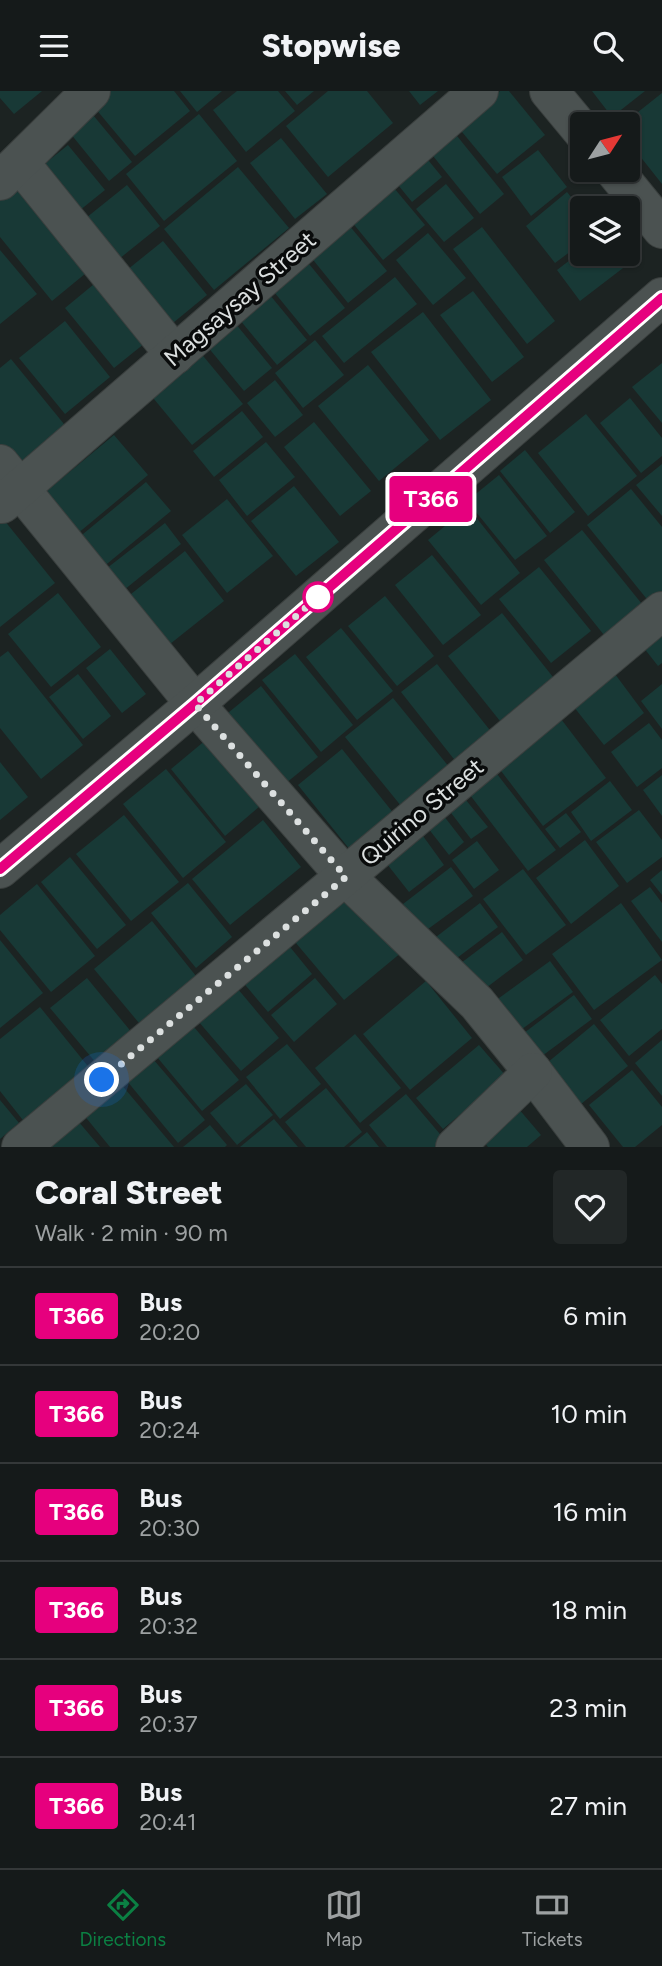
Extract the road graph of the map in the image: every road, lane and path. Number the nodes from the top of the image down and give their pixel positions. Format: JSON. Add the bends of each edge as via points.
{"nodes":[{"id":1,"x":91,"y":91,"type":"edge"},
{"id":2,"x":479,"y":91,"type":"edge"},
{"id":3,"x":549,"y":91,"type":"edge"},
{"id":4,"x":570,"y":116,"type":"edge"},
{"id":5,"x":10,"y":172,"type":"edge"},
{"id":6,"x":624,"y":182,"type":"edge"},
{"id":7,"x":662,"y":229,"type":"edge"},
{"id":8,"x":662,"y":297,"type":"edge"},
{"id":9,"x":175,"y":355,"type":"junction"},
{"id":10,"x":7,"y":486,"type":"edge"},
{"id":11,"x":662,"y":611,"type":"edge"},
{"id":12,"x":195,"y":704,"type":"junction"},
{"id":13,"x":0,"y":869,"type":"edge"},
{"id":14,"x":346,"y":877,"type":"junction"},
{"id":15,"x":533,"y":1072,"type":"junction"},
{"id":16,"x":21,"y":1147,"type":"edge"},
{"id":17,"x":455,"y":1147,"type":"edge"},
{"id":18,"x":590,"y":1147,"type":"edge"}],
"edges":[{"from":1,"to":5,"type":"street"},
{"from":2,"to":9,"type":"street","name":"Magsaysay Street"},
{"from":3,"to":4,"type":"street"},
{"from":5,"to":9,"type":"street"},
{"from":6,"to":7,"type":"street"},
{"from":8,"to":12,"type":"street"},
{"from":9,"to":10,"type":"street","name":"Magsaysay Street"},
{"from":10,"to":12,"type":"street"},
{"from":11,"to":14,"type":"street","name":"Quirino Street"},
{"from":12,"to":13,"type":"street"},
{"from":12,"to":14,"type":"street"},
{"from":14,"to":15,"type":"street","via":[[477,1003]]},
{"from":14,"to":16,"type":"street","name":"Quirino Street"},
{"from":15,"to":17,"type":"street"},
{"from":15,"to":18,"type":"street"}]}
